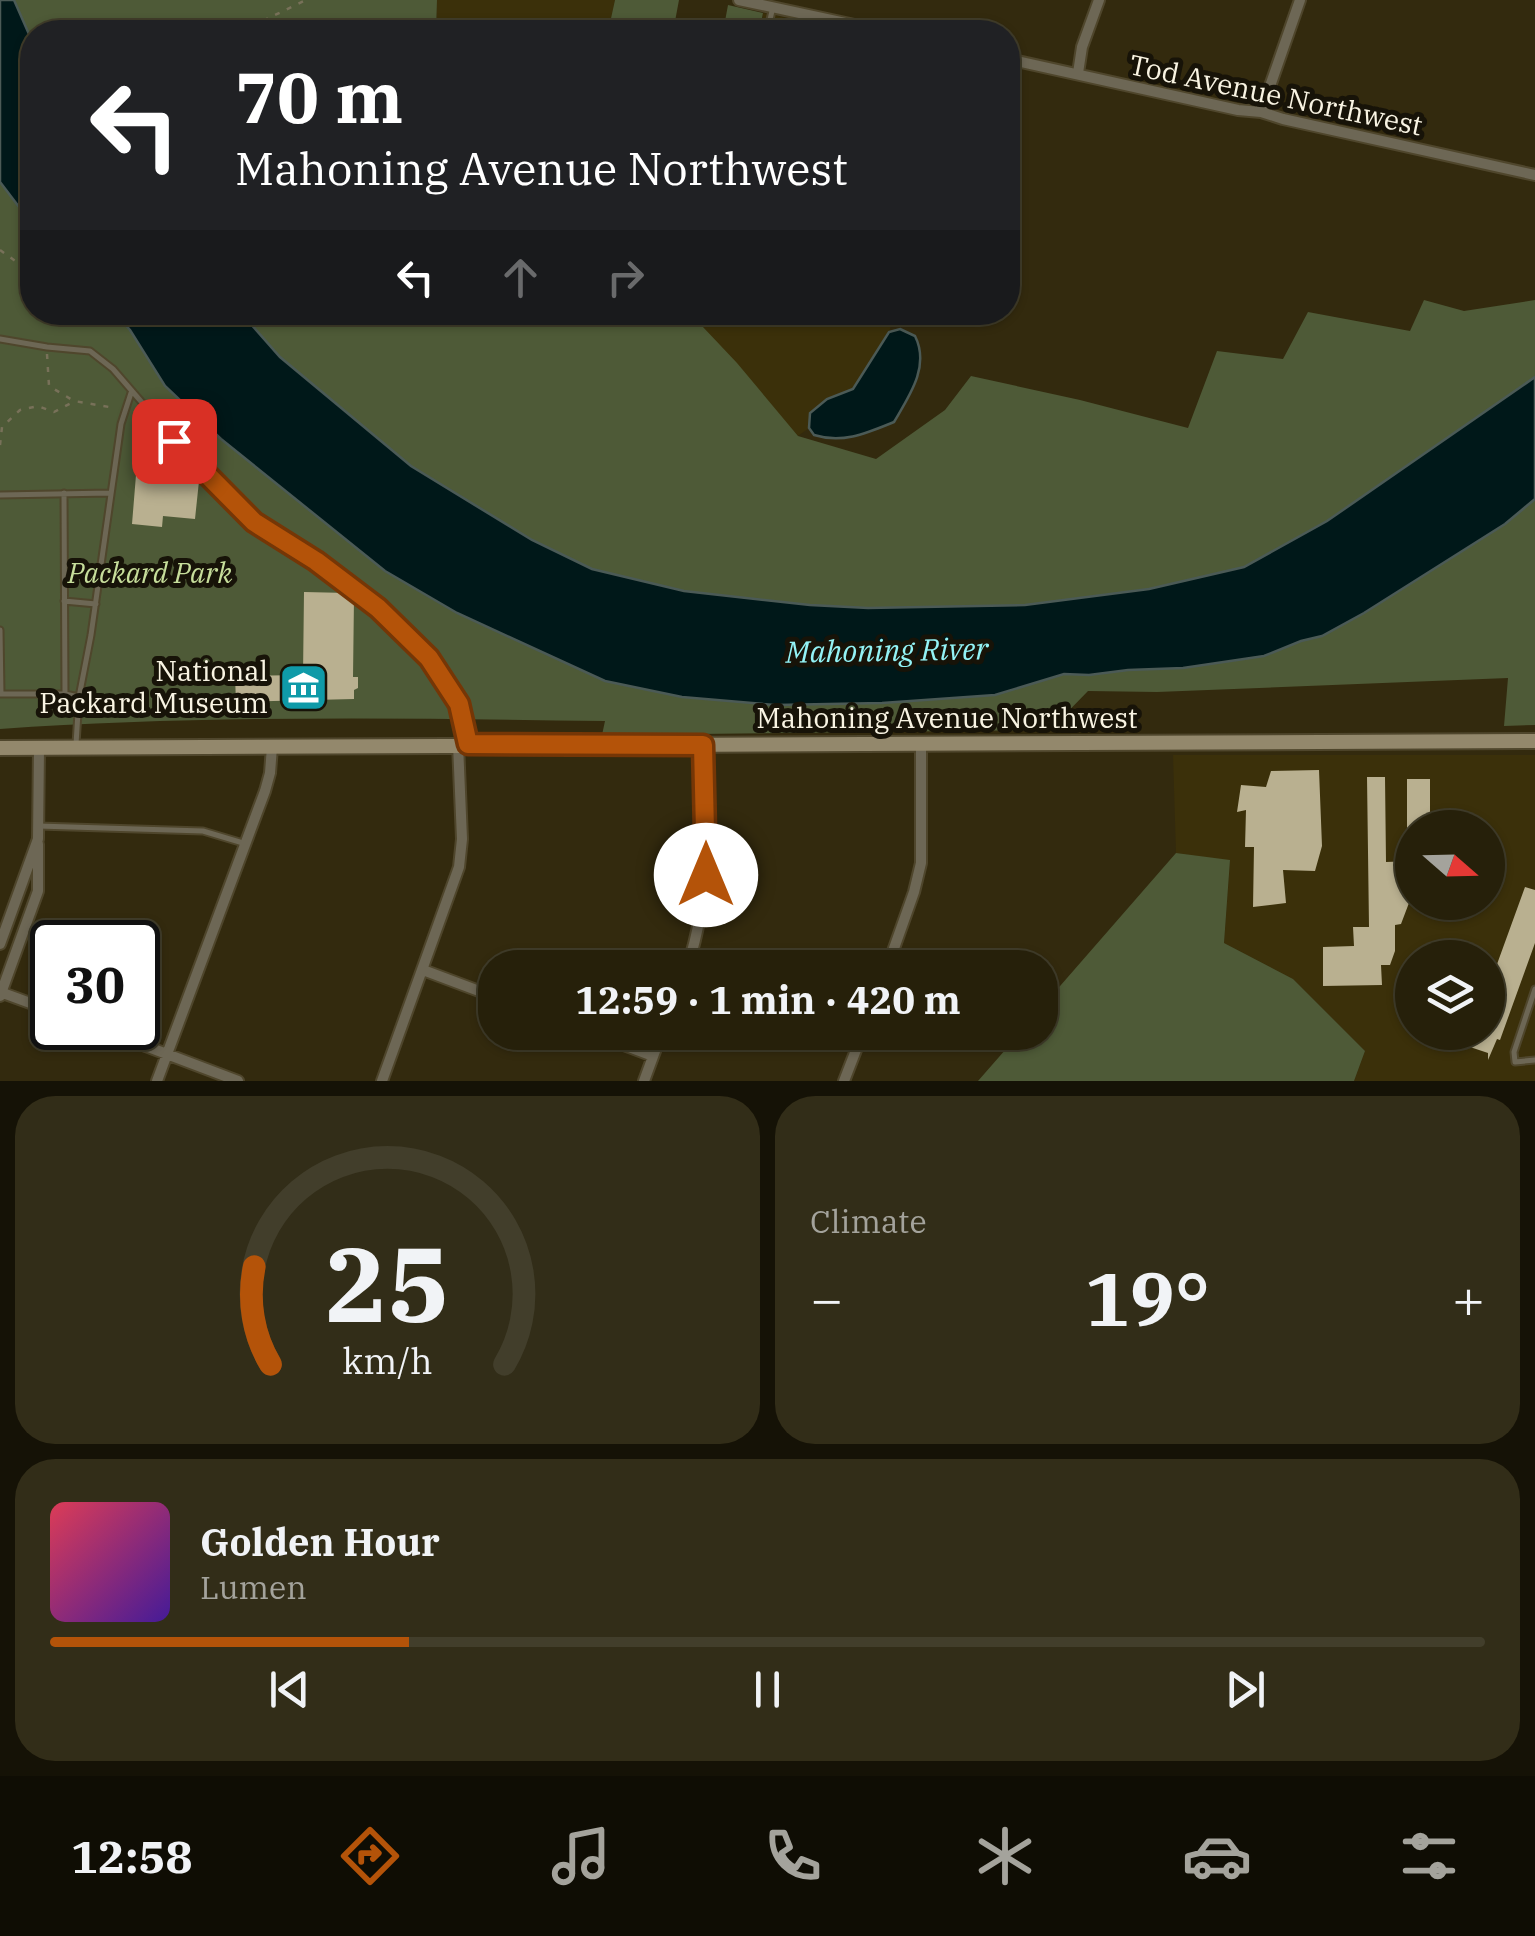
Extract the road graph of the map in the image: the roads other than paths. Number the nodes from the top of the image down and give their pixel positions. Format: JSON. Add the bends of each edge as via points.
{"nodes":[{"id":1,"x":739,"y":0,"type":"edge"},
{"id":2,"x":1099,"y":0,"type":"edge"},
{"id":3,"x":1300,"y":0,"type":"edge"},
{"id":4,"x":773,"y":7,"type":"junction"},
{"id":5,"x":770,"y":20,"type":"edge"},
{"id":6,"x":832,"y":20,"type":"edge"},
{"id":7,"x":1020,"y":61,"type":"edge"},
{"id":8,"x":1078,"y":73,"type":"junction"},
{"id":9,"x":1262,"y":112,"type":"junction"},
{"id":10,"x":1535,"y":175,"type":"edge"},
{"id":11,"x":0,"y":339,"type":"edge"},
{"id":12,"x":131,"y":393,"type":"junction"},
{"id":13,"x":64,"y":493,"type":"junction"},
{"id":14,"x":110,"y":493,"type":"junction"},
{"id":15,"x":0,"y":495,"type":"edge"},
{"id":16,"x":64,"y":601,"type":"junction"},
{"id":17,"x":96,"y":604,"type":"junction"},
{"id":18,"x":0,"y":630,"type":"edge"},
{"id":19,"x":1,"y":694,"type":"edge"},
{"id":20,"x":65,"y":694,"type":"junction"},
{"id":21,"x":79,"y":697,"type":"junction"},
{"id":22,"x":1535,"y":740,"type":"edge"},
{"id":23,"x":463,"y":744,"type":"junction"},
{"id":24,"x":921,"y":744,"type":"junction"},
{"id":25,"x":703,"y":745,"type":"junction"},
{"id":26,"x":272,"y":747,"type":"junction"},
{"id":27,"x":0,"y":748,"type":"edge"},
{"id":28,"x":39,"y":748,"type":"junction"},
{"id":29,"x":76,"y":748,"type":"junction"},
{"id":30,"x":38,"y":826,"type":"junction"},
{"id":31,"x":38,"y":840,"type":"junction"},
{"id":32,"x":246,"y":844,"type":"junction"},
{"id":33,"x":0,"y":944,"type":"edge"},
{"id":34,"x":692,"y":950,"type":"edge"},
{"id":35,"x":894,"y":950,"type":"edge"},
{"id":36,"x":423,"y":970,"type":"junction"},
{"id":37,"x":1535,"y":988,"type":"edge"},
{"id":38,"x":478,"y":991,"type":"edge"},
{"id":39,"x":0,"y":993,"type":"edge"},
{"id":40,"x":30,"y":1003,"type":"edge"},
{"id":41,"x":156,"y":1050,"type":"edge"},
{"id":42,"x":637,"y":1050,"type":"edge"},
{"id":43,"x":655,"y":1050,"type":"edge"},
{"id":44,"x":856,"y":1050,"type":"edge"},
{"id":45,"x":167,"y":1054,"type":"junction"},
{"id":46,"x":653,"y":1056,"type":"junction"},
{"id":47,"x":1535,"y":1060,"type":"edge"},
{"id":48,"x":157,"y":1081,"type":"edge"},
{"id":49,"x":238,"y":1081,"type":"edge"},
{"id":50,"x":382,"y":1081,"type":"edge"},
{"id":51,"x":644,"y":1081,"type":"edge"},
{"id":52,"x":844,"y":1081,"type":"edge"}],
"edges":[{"from":1,"to":4,"type":"street"},
{"from":2,"to":8,"type":"street"},
{"from":3,"to":9,"type":"street"},
{"from":4,"to":5,"type":"lane"},
{"from":4,"to":6,"type":"street"},
{"from":7,"to":8,"type":"street","name":"Tod Avenue Northwest"},
{"from":8,"to":9,"type":"street","name":"Tod Avenue Northwest"},
{"from":9,"to":10,"type":"street","name":"Tod Avenue Northwest"},
{"from":11,"to":12,"type":"lane","via":[[90,351]]},
{"from":12,"to":14,"type":"lane"},
{"from":12,"to":23,"type":"lane","via":[[254,522],[378,608],[429,658],[459,704]]},
{"from":13,"to":14,"type":"lane"},
{"from":13,"to":15,"type":"lane"},
{"from":13,"to":16,"type":"lane"},
{"from":14,"to":17,"type":"lane"},
{"from":16,"to":17,"type":"lane"},
{"from":16,"to":20,"type":"lane"},
{"from":17,"to":21,"type":"lane"},
{"from":18,"to":19,"type":"lane"},
{"from":19,"to":20,"type":"lane"},
{"from":20,"to":21,"type":"lane"},
{"from":21,"to":29,"type":"lane"},
{"from":22,"to":24,"type":"main road","name":"Mahoning Avenue Northwest"},
{"from":23,"to":25,"type":"main road","name":"Mahoning Avenue Northwest"},
{"from":23,"to":26,"type":"main road","name":"Mahoning Avenue Northwest"},
{"from":23,"to":36,"type":"street","via":[[462,852]]},
{"from":24,"to":25,"type":"main road","name":"Mahoning Avenue Northwest"},
{"from":24,"to":35,"type":"street","via":[[920,863]]},
{"from":25,"to":34,"type":"street","via":[[706,875]]},
{"from":26,"to":29,"type":"main road","name":"Mahoning Avenue Northwest"},
{"from":26,"to":32,"type":"street","via":[[266,791]]},
{"from":27,"to":28,"type":"main road","name":"Mahoning Avenue Northwest"},
{"from":28,"to":29,"type":"main road","name":"Mahoning Avenue Northwest"},
{"from":28,"to":30,"type":"street"},
{"from":30,"to":31,"type":"street"},
{"from":30,"to":32,"type":"lane","via":[[203,831]]},
{"from":31,"to":33,"type":"street"},
{"from":31,"to":39,"type":"street","via":[[38,891]]},
{"from":32,"to":45,"type":"street"},
{"from":36,"to":38,"type":"street"},
{"from":36,"to":50,"type":"street"},
{"from":37,"to":47,"type":"lane","via":[[1514,1052],[1515,1062]]},
{"from":39,"to":40,"type":"street"},
{"from":41,"to":45,"type":"street"},
{"from":42,"to":46,"type":"street"},
{"from":43,"to":46,"type":"street"},
{"from":44,"to":52,"type":"street"},
{"from":45,"to":48,"type":"street"},
{"from":45,"to":49,"type":"street"},
{"from":46,"to":51,"type":"street"}]}
